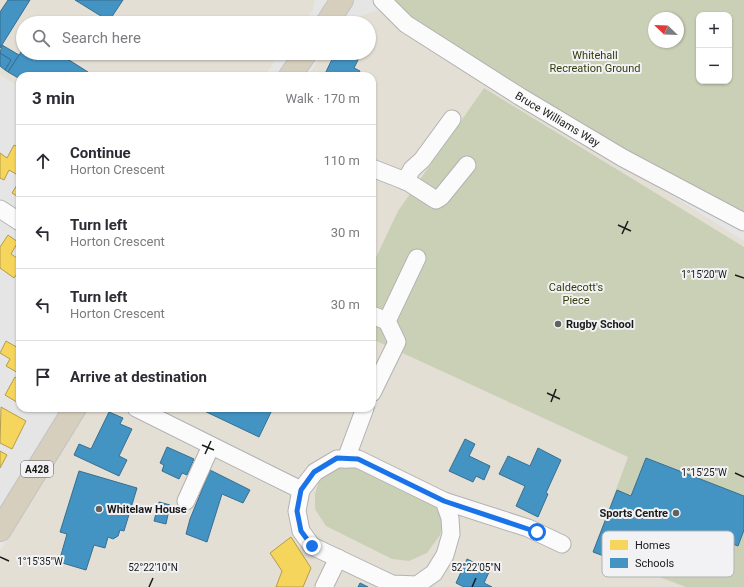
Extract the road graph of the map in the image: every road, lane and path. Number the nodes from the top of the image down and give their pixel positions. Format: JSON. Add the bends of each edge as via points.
{"nodes":[{"id":1,"x":342,"y":0,"type":"edge"},
{"id":2,"x":382,"y":0,"type":"edge"},
{"id":3,"x":331,"y":16,"type":"edge"},
{"id":4,"x":301,"y":60,"type":"edge"},
{"id":5,"x":293,"y":72,"type":"edge"},
{"id":6,"x":452,"y":119,"type":"dead end"},
{"id":7,"x":467,"y":165,"type":"dead end"},
{"id":8,"x":376,"y":170,"type":"edge"},
{"id":9,"x":405,"y":181,"type":"junction"},
{"id":10,"x":0,"y":209,"type":"edge"},
{"id":11,"x":16,"y":219,"type":"edge"},
{"id":12,"x":744,"y":222,"type":"edge"},
{"id":13,"x":417,"y":258,"type":"dead end"},
{"id":14,"x":379,"y":318,"type":"edge"},
{"id":15,"x":376,"y":385,"type":"edge"},
{"id":16,"x":73,"y":412,"type":"edge"},
{"id":17,"x":144,"y":412,"type":"edge"},
{"id":18,"x":364,"y":412,"type":"edge"},
{"id":19,"x":211,"y":446,"type":"junction"},
{"id":20,"x":346,"y":459,"type":"junction"},
{"id":21,"x":301,"y":490,"type":"junction"},
{"id":22,"x":186,"y":501,"type":"dead end"},
{"id":23,"x":444,"y":501,"type":"junction"},
{"id":24,"x":0,"y":530,"type":"edge"},
{"id":25,"x":562,"y":544,"type":"dead end"},
{"id":26,"x":338,"y":558,"type":"junction"},
{"id":27,"x":324,"y":587,"type":"edge"}],
"edges":[{"from":1,"to":3,"type":"highway"},
{"from":2,"to":12,"type":"street","name":"Bruce Williams Way","via":[[406,24],[519,96],[623,158]]},
{"from":4,"to":5,"type":"highway"},
{"from":6,"to":9,"type":"street","via":[[422,160],[412,168]]},
{"from":7,"to":9,"type":"street","via":[[436,200]]},
{"from":8,"to":9,"type":"street"},
{"from":10,"to":11,"type":"street"},
{"from":13,"to":14,"type":"street"},
{"from":14,"to":15,"type":"street","via":[[397,342]]},
{"from":16,"to":24,"type":"highway","number":"A428"},
{"from":17,"to":19,"type":"street"},
{"from":18,"to":20,"type":"street"},
{"from":19,"to":21,"type":"street"},
{"from":19,"to":22,"type":"street"},
{"from":20,"to":21,"type":"street","via":[[337,458],[314,472]]},
{"from":20,"to":23,"type":"street","via":[[358,459]]},
{"from":21,"to":26,"type":"street","via":[[297,511],[301,531],[312,546]]},
{"from":23,"to":25,"type":"street","via":[[528,528]]},
{"from":23,"to":26,"type":"street","via":[[450,518],[451,534],[445,555],[434,573],[417,585],[392,584]]},
{"from":26,"to":27,"type":"street"}]}
